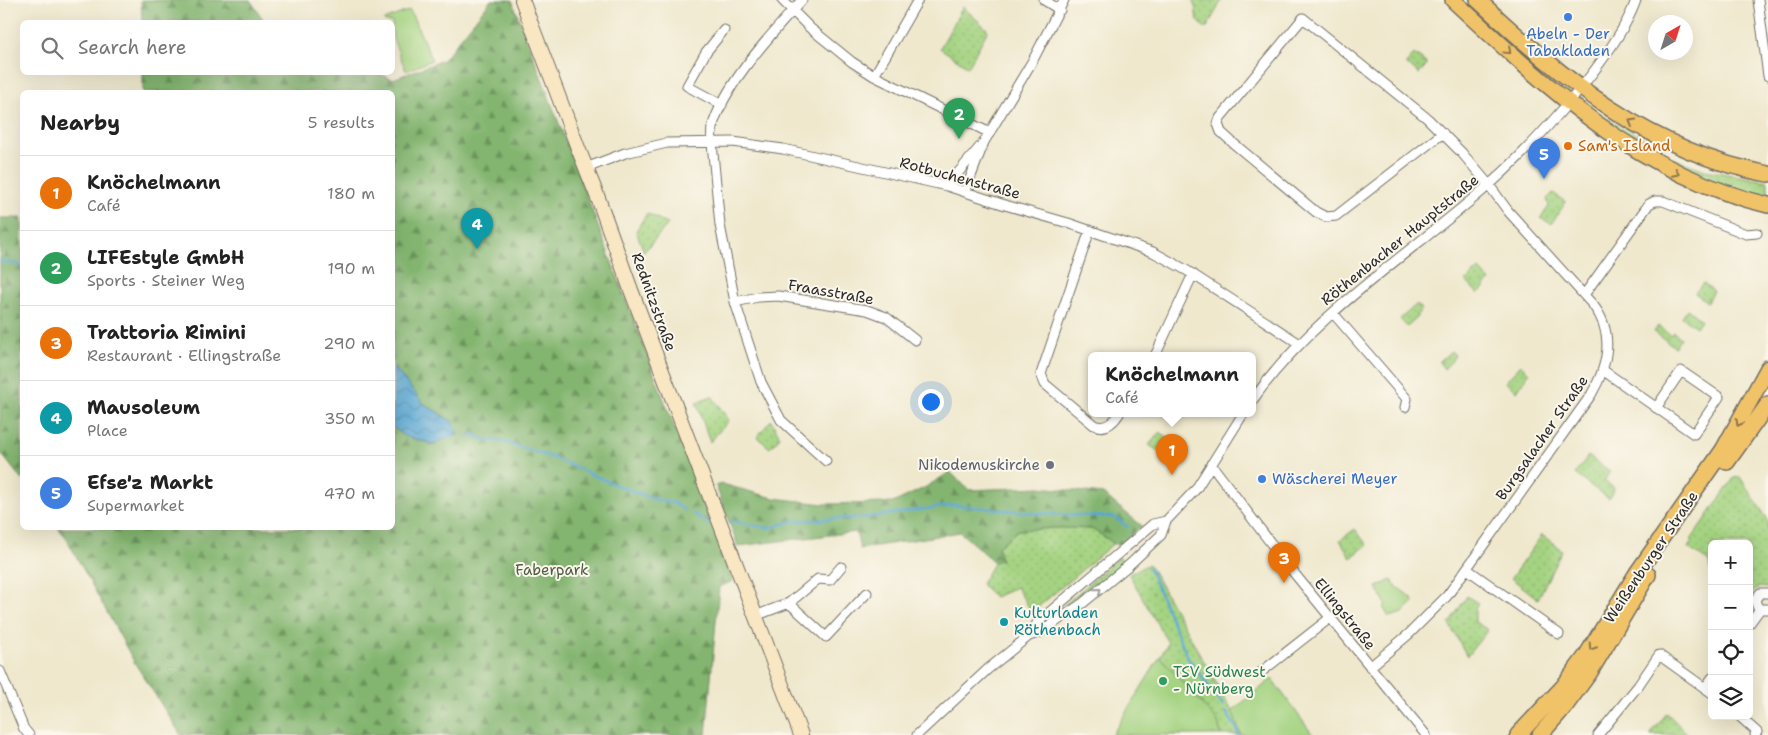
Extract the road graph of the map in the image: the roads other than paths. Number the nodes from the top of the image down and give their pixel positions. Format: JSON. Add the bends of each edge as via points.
{"nodes":[{"id":1,"x":522,"y":0,"type":"edge"},
{"id":2,"x":782,"y":0,"type":"edge"},
{"id":3,"x":802,"y":0,"type":"edge"},
{"id":4,"x":918,"y":0,"type":"edge"},
{"id":5,"x":1044,"y":0,"type":"edge"},
{"id":6,"x":1064,"y":0,"type":"edge"},
{"id":7,"x":1452,"y":0,"type":"edge"},
{"id":8,"x":1478,"y":0,"type":"edge"},
{"id":9,"x":1636,"y":0,"type":"edge"},
{"id":10,"x":1758,"y":0,"type":"edge"},
{"id":11,"x":1060,"y":10,"type":"junction"},
{"id":12,"x":792,"y":11,"type":"junction"},
{"id":13,"x":724,"y":30,"type":"dead end"},
{"id":14,"x":874,"y":76,"type":"junction"},
{"id":15,"x":1768,"y":76,"type":"edge"},
{"id":16,"x":1580,"y":89,"type":"junction"},
{"id":17,"x":1568,"y":103,"type":"junction"},
{"id":18,"x":722,"y":105,"type":"junction"},
{"id":19,"x":990,"y":133,"type":"junction"},
{"id":20,"x":1443,"y":134,"type":"junction"},
{"id":21,"x":984,"y":142,"type":"junction"},
{"id":22,"x":712,"y":143,"type":"junction"},
{"id":23,"x":1675,"y":144,"type":"junction"},
{"id":24,"x":1655,"y":162,"type":"junction"},
{"id":25,"x":586,"y":168,"type":"junction"},
{"id":26,"x":1768,"y":174,"type":"edge"},
{"id":27,"x":1489,"y":185,"type":"junction"},
{"id":28,"x":947,"y":186,"type":"junction"},
{"id":29,"x":965,"y":192,"type":"junction"},
{"id":30,"x":1768,"y":205,"type":"edge"},
{"id":31,"x":1090,"y":230,"type":"junction"},
{"id":32,"x":1757,"y":233,"type":"dead end"},
{"id":33,"x":1193,"y":274,"type":"junction"},
{"id":34,"x":1584,"y":295,"type":"junction"},
{"id":35,"x":735,"y":302,"type":"junction"},
{"id":36,"x":1333,"y":313,"type":"junction"},
{"id":37,"x":915,"y":340,"type":"dead end"},
{"id":38,"x":1300,"y":344,"type":"junction"},
{"id":39,"x":1157,"y":352,"type":"edge"},
{"id":40,"x":1768,"y":368,"type":"edge"},
{"id":41,"x":1604,"y":371,"type":"junction"},
{"id":42,"x":1256,"y":396,"type":"edge"},
{"id":43,"x":1768,"y":404,"type":"edge"},
{"id":44,"x":1405,"y":407,"type":"dead end"},
{"id":45,"x":1656,"y":408,"type":"junction"},
{"id":46,"x":1117,"y":417,"type":"edge"},
{"id":47,"x":1241,"y":417,"type":"edge"},
{"id":48,"x":826,"y":461,"type":"dead end"},
{"id":49,"x":1211,"y":464,"type":"junction"},
{"id":50,"x":1166,"y":522,"type":"junction"},
{"id":51,"x":842,"y":567,"type":"dead end"},
{"id":52,"x":1467,"y":569,"type":"junction"},
{"id":53,"x":867,"y":593,"type":"dead end"},
{"id":54,"x":1768,"y":593,"type":"edge"},
{"id":55,"x":789,"y":603,"type":"junction"},
{"id":56,"x":1764,"y":609,"type":"edge"},
{"id":57,"x":755,"y":616,"type":"junction"},
{"id":58,"x":1330,"y":618,"type":"junction"},
{"id":59,"x":1753,"y":620,"type":"edge"},
{"id":60,"x":1559,"y":634,"type":"dead end"},
{"id":61,"x":1029,"y":636,"type":"junction"},
{"id":62,"x":1370,"y":666,"type":"junction"},
{"id":63,"x":0,"y":671,"type":"edge"},
{"id":64,"x":1260,"y":673,"type":"dead end"},
{"id":65,"x":1708,"y":690,"type":"edge"},
{"id":66,"x":1744,"y":720,"type":"edge"},
{"id":67,"x":1424,"y":734,"type":"edge"},
{"id":68,"x":29,"y":735,"type":"edge"},
{"id":69,"x":800,"y":735,"type":"edge"},
{"id":70,"x":917,"y":735,"type":"edge"},
{"id":71,"x":1518,"y":735,"type":"edge"},
{"id":72,"x":1540,"y":735,"type":"edge"},
{"id":73,"x":1598,"y":735,"type":"edge"},
{"id":74,"x":1755,"y":735,"type":"edge"}],
"edges":[{"from":1,"to":25,"type":"main road","name":"Rednitzstraße"},
{"from":2,"to":12,"type":"street"},
{"from":3,"to":12,"type":"street"},
{"from":4,"to":14,"type":"street"},
{"from":5,"to":11,"type":"street"},
{"from":6,"to":11,"type":"street"},
{"from":7,"to":17,"type":"main road","one_way":true},
{"from":8,"to":16,"type":"main road"},
{"from":9,"to":16,"type":"street","name":"Röthenbacher Hauptstraße","via":[[1626,22]]},
{"from":10,"to":15,"type":"street"},
{"from":11,"to":19,"type":"street"},
{"from":12,"to":14,"type":"street","via":[[852,62]]},
{"from":12,"to":18,"type":"street","via":[[742,72]]},
{"from":13,"to":18,"type":"street","via":[[706,52],[687,86]]},
{"from":14,"to":19,"type":"street"},
{"from":16,"to":17,"type":"street","name":"Röthenbacher Hauptstraße"},
{"from":23,"to":16,"type":"main road","one_way":true,"via":[[1631,122]]},
{"from":17,"to":24,"type":"main road"},
{"from":17,"to":27,"type":"street","name":"Röthenbacher Hauptstraße","via":[[1528,149]]},
{"from":18,"to":22,"type":"street","via":[[711,130]]},
{"from":19,"to":21,"type":"street"},
{"from":20,"to":20,"type":"street","name":"Burgsalacher Straße","via":[[1303,18],[1218,124],[1221,132],[1316,212],[1330,217],[1336,216]]},
{"from":20,"to":27,"type":"street","name":"Burgsalacher Straße"},
{"from":21,"to":28,"type":"street"},
{"from":21,"to":29,"type":"street"},
{"from":22,"to":25,"type":"street","name":"Rotbuchenstraße","via":[[667,143]]},
{"from":22,"to":28,"type":"street","name":"Rotbuchenstraße","via":[[733,142],[783,149]]},
{"from":22,"to":35,"type":"street","via":[[720,225]]},
{"from":23,"to":24,"type":"main road","via":[[1656,152]]},
{"from":23,"to":26,"type":"main road","via":[[1736,167]]},
{"from":24,"to":30,"type":"main road","one_way":true,"via":[[1704,186]]},
{"from":25,"to":57,"type":"main road","name":"Rednitzstraße"},
{"from":27,"to":34,"type":"street","name":"Burgsalacher Straße","via":[[1508,211]]},
{"from":27,"to":36,"type":"street","name":"Röthenbacher Hauptstraße"},
{"from":28,"to":29,"type":"street","name":"Rotbuchenstraße"},
{"from":29,"to":31,"type":"street","name":"Rotbuchenstraße"},
{"from":31,"to":33,"type":"street","name":"Rotbuchenstraße","via":[[1152,252]]},
{"from":31,"to":46,"type":"street","via":[[1041,374],[1045,384],[1094,425],[1105,427]]},
{"from":32,"to":34,"type":"street","via":[[1746,234],[1663,201],[1654,201]]},
{"from":33,"to":38,"type":"street","name":"Rotbuchenstraße"},
{"from":33,"to":39,"type":"street"},
{"from":34,"to":41,"type":"street","name":"Burgsalacher Straße","via":[[1606,330]]},
{"from":35,"to":37,"type":"street","name":"Fraasstraße","via":[[778,296],[866,310],[886,317]]},
{"from":35,"to":48,"type":"street","via":[[770,402],[781,420]]},
{"from":36,"to":38,"type":"street","name":"Röthenbacher Hauptstraße"},
{"from":36,"to":44,"type":"street","via":[[1407,399]]},
{"from":38,"to":42,"type":"street","name":"Röthenbacher Hauptstraße"},
{"from":40,"to":71,"type":"main road","name":"Weißenburger Straße","one_way":true,"via":[[1723,450],[1637,573],[1586,656],[1563,687]]},
{"from":41,"to":45,"type":"street"},
{"from":41,"to":52,"type":"street","name":"Burgsalacher Straße","via":[[1591,395]]},
{"from":43,"to":72,"type":"main road","name":"Weißenburger Straße","via":[[1650,572],[1587,676]]},
{"from":45,"to":45,"type":"street","via":[[1694,434],[1719,397],[1682,371]]},
{"from":47,"to":49,"type":"street"},
{"from":49,"to":50,"type":"street","via":[[1196,488]]},
{"from":49,"to":58,"type":"street","name":"Ellingstraße"},
{"from":50,"to":61,"type":"street","via":[[1153,524],[1038,622]]},
{"from":61,"to":50,"type":"street","one_way":true,"via":[[1041,632],[1083,604],[1161,535]]},
{"from":51,"to":55,"type":"street","via":[[830,580],[818,579]]},
{"from":52,"to":60,"type":"street"},
{"from":52,"to":62,"type":"street","name":"Burgsalacher Straße","via":[[1422,622]]},
{"from":53,"to":55,"type":"street","via":[[826,637]]},
{"from":54,"to":56,"type":"street","via":[[1763,592],[1756,597],[1756,603]]},
{"from":55,"to":57,"type":"street"},
{"from":56,"to":59,"type":"street"},
{"from":57,"to":69,"type":"main road","name":"Rednitzstraße"},
{"from":58,"to":62,"type":"street","name":"Ellingstraße"},
{"from":58,"to":64,"type":"street"},
{"from":61,"to":70,"type":"street"},
{"from":62,"to":67,"type":"street","name":"Ellingstraße"},
{"from":63,"to":68,"type":"street"},
{"from":65,"to":73,"type":"street","via":[[1659,655]]},
{"from":66,"to":74,"type":"street","via":[[1757,732]]}]}
